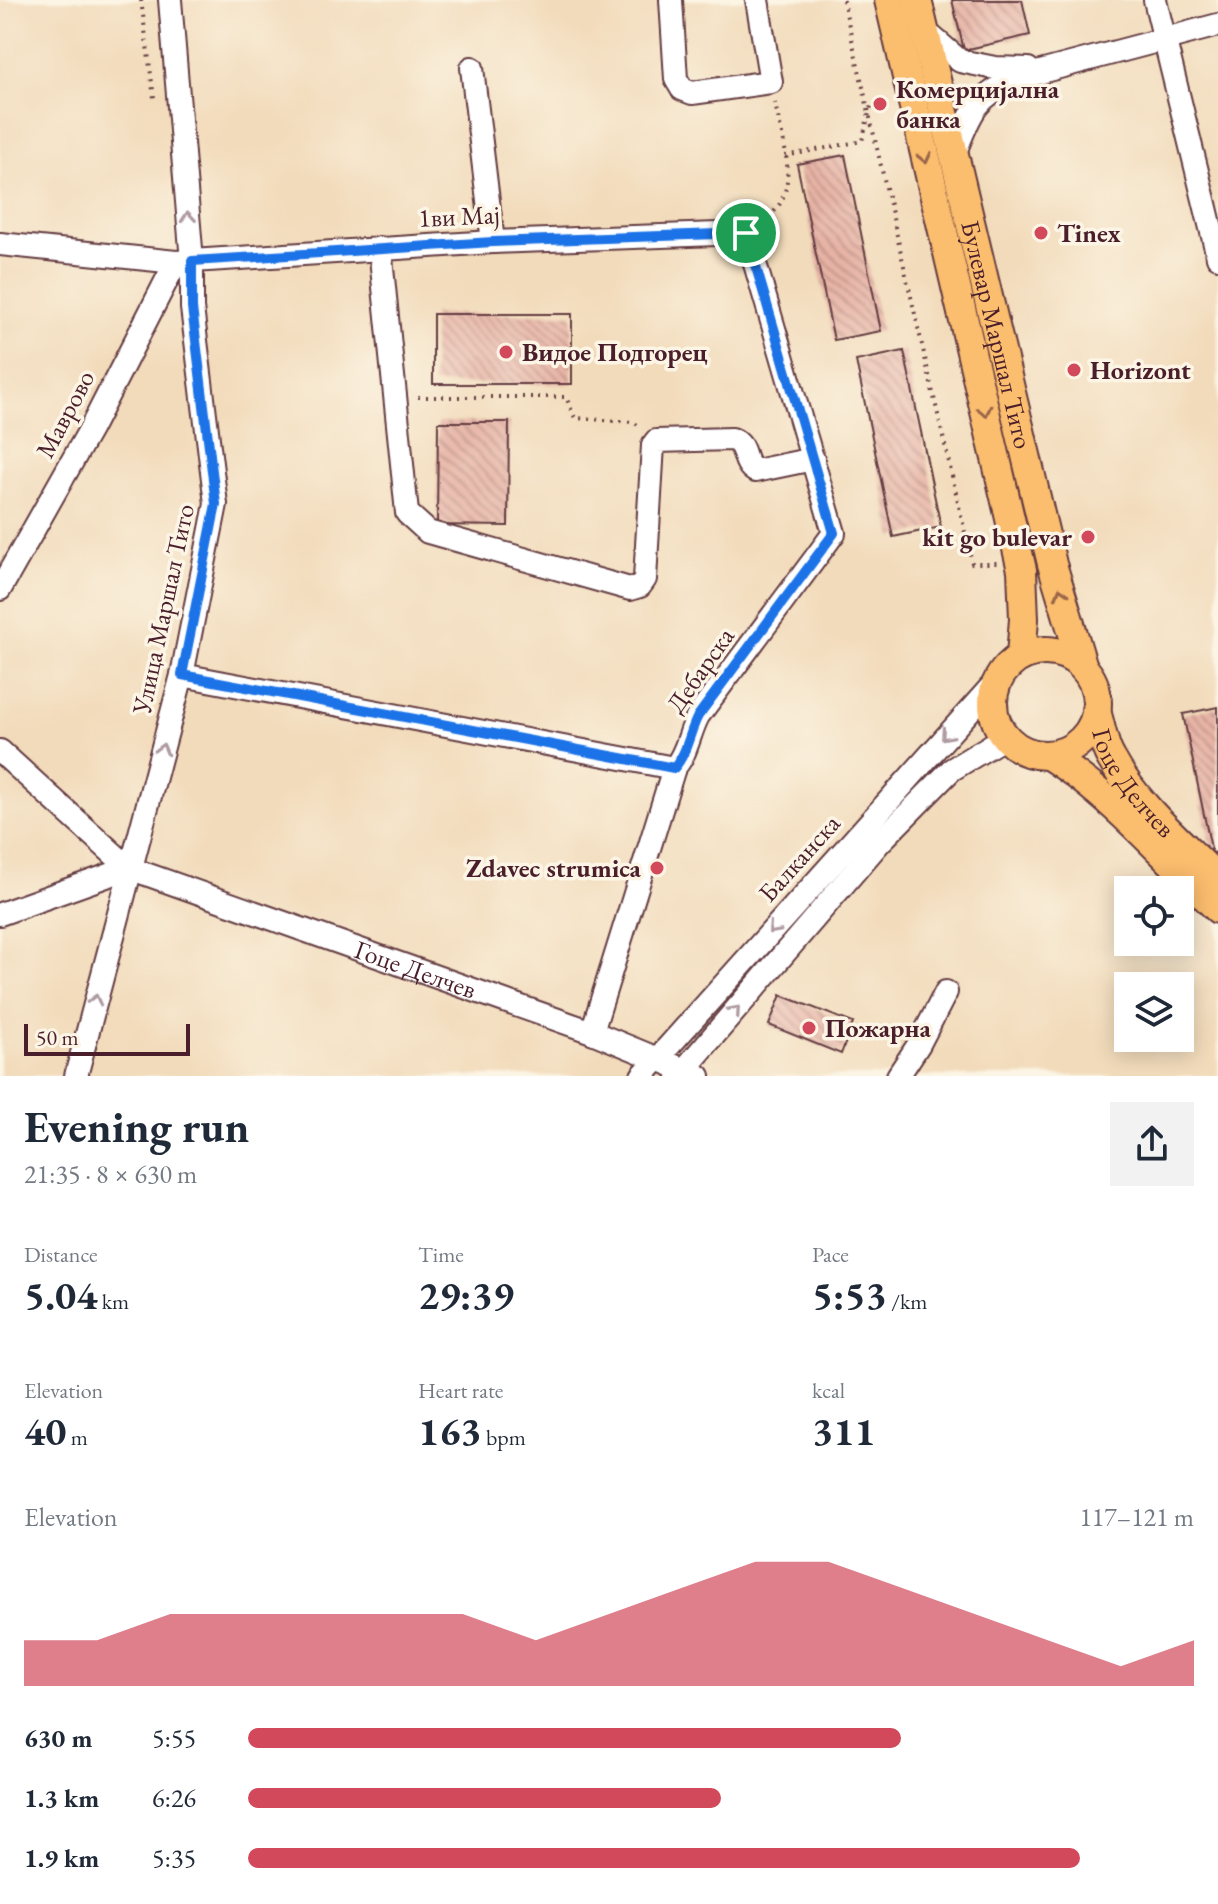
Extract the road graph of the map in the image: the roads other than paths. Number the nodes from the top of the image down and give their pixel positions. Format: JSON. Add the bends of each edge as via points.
{"nodes":[{"id":1,"x":170,"y":0,"type":"edge"},
{"id":2,"x":671,"y":0,"type":"edge"},
{"id":3,"x":757,"y":0,"type":"edge"},
{"id":4,"x":889,"y":0,"type":"edge"},
{"id":5,"x":917,"y":0,"type":"edge"},
{"id":6,"x":1155,"y":0,"type":"edge"},
{"id":7,"x":1218,"y":25,"type":"edge"},
{"id":8,"x":924,"y":30,"type":"junction"},
{"id":9,"x":1165,"y":38,"type":"junction"},
{"id":10,"x":472,"y":68,"type":"dead end"},
{"id":11,"x":1045,"y":69,"type":"junction"},
{"id":12,"x":955,"y":152,"type":"junction"},
{"id":13,"x":746,"y":233,"type":"joint"},
{"id":14,"x":493,"y":242,"type":"junction"},
{"id":15,"x":0,"y":244,"type":"edge"},
{"id":16,"x":380,"y":248,"type":"junction"},
{"id":17,"x":1218,"y":257,"type":"edge"},
{"id":18,"x":184,"y":261,"type":"junction"},
{"id":19,"x":813,"y":459,"type":"junction"},
{"id":20,"x":0,"y":589,"type":"edge"},
{"id":21,"x":1021,"y":656,"type":"junction"},
{"id":22,"x":1083,"y":667,"type":"junction"},
{"id":23,"x":182,"y":675,"type":"junction"},
{"id":24,"x":999,"y":678,"type":"junction"},
{"id":25,"x":1096,"y":711,"type":"junction"},
{"id":26,"x":1005,"y":737,"type":"junction"},
{"id":27,"x":0,"y":751,"type":"edge"},
{"id":28,"x":1048,"y":755,"type":"junction"},
{"id":29,"x":674,"y":768,"type":"junction"},
{"id":30,"x":129,"y":868,"type":"junction"},
{"id":31,"x":1218,"y":879,"type":"edge"},
{"id":32,"x":1218,"y":909,"type":"edge"},
{"id":33,"x":0,"y":914,"type":"edge"},
{"id":34,"x":946,"y":992,"type":"dead end"},
{"id":35,"x":592,"y":1032,"type":"junction"},
{"id":36,"x":658,"y":1057,"type":"junction"},
{"id":37,"x":687,"y":1074,"type":"edge"},
{"id":38,"x":76,"y":1076,"type":"edge"},
{"id":39,"x":642,"y":1076,"type":"edge"},
{"id":40,"x":898,"y":1076,"type":"edge"}],
"edges":[{"from":18,"to":1,"type":"street","name":"Улица Маршал Тито","one_way":true},
{"from":2,"to":3,"type":"street","via":[[676,79],[692,93],[771,82]]},
{"from":4,"to":21,"type":"main road","name":"Булевар Маршал Тито","one_way":true,"via":[[1022,570]]},
{"from":5,"to":8,"type":"main road","name":"Булевар Маршал Тито"},
{"from":6,"to":9,"type":"street"},
{"from":7,"to":9,"type":"street"},
{"from":8,"to":11,"type":"street","via":[[960,61]]},
{"from":8,"to":12,"type":"main road","name":"Булевар Маршал Тито"},
{"from":9,"to":11,"type":"street"},
{"from":9,"to":17,"type":"street"},
{"from":10,"to":14,"type":"street"},
{"from":11,"to":12,"type":"street","via":[[994,89],[972,110]]},
{"from":22,"to":12,"type":"main road","name":"Булевар Маршал Тито","one_way":true,"via":[[1052,564]]},
{"from":13,"to":14,"type":"street","name":"1ви Мај"},
{"from":13,"to":19,"type":"street","name":"Дебарска"},
{"from":14,"to":16,"type":"street","name":"1ви Мај"},
{"from":15,"to":18,"type":"street","name":"1ви Мај"},
{"from":16,"to":18,"type":"street","name":"1ви Мај"},
{"from":16,"to":19,"type":"street","via":[[407,513],[428,532],[630,589],[645,579],[653,445],[661,439],[732,439],[742,446],[755,471]]},
{"from":18,"to":20,"type":"street","name":"Маврово"},
{"from":18,"to":23,"type":"street","name":"Улица Маршал Тито","via":[[216,504]]},
{"from":19,"to":29,"type":"street","name":"Дебарска","via":[[833,528],[831,540],[698,716]]},
{"from":21,"to":22,"type":"main road","via":[[1042,650],[1060,653]]},
{"from":21,"to":24,"type":"main road"},
{"from":22,"to":25,"type":"main road","via":[[1096,693]]},
{"from":23,"to":29,"type":"street"},
{"from":30,"to":23,"type":"street","name":"Улица Маршал Тито","one_way":true},
{"from":24,"to":26,"type":"main road","via":[[993,713]]},
{"from":24,"to":36,"type":"street","name":"Балканска","one_way":true},
{"from":25,"to":28,"type":"main road","via":[[1078,743]]},
{"from":25,"to":31,"type":"main road","name":"Гоце Делчев","via":[[1109,756],[1129,786]]},
{"from":26,"to":28,"type":"main road","via":[[1031,753]]},
{"from":37,"to":26,"type":"street","name":"Балканска","one_way":true,"via":[[879,843],[951,770]]},
{"from":27,"to":30,"type":"street"},
{"from":28,"to":32,"type":"main road","name":"Гоце Делчев","via":[[1108,801]]},
{"from":29,"to":35,"type":"street","name":"Дебарска"},
{"from":30,"to":33,"type":"street"},
{"from":30,"to":35,"type":"street","name":"Гоце Делчев"},
{"from":38,"to":30,"type":"street","name":"Улица Маршал Тито","one_way":true},
{"from":34,"to":40,"type":"street"},
{"from":35,"to":36,"type":"street","name":"Гоце Делчев"},
{"from":36,"to":37,"type":"street","name":"Гоце Делчев"},
{"from":36,"to":39,"type":"street","name":"Балканска"}]}
